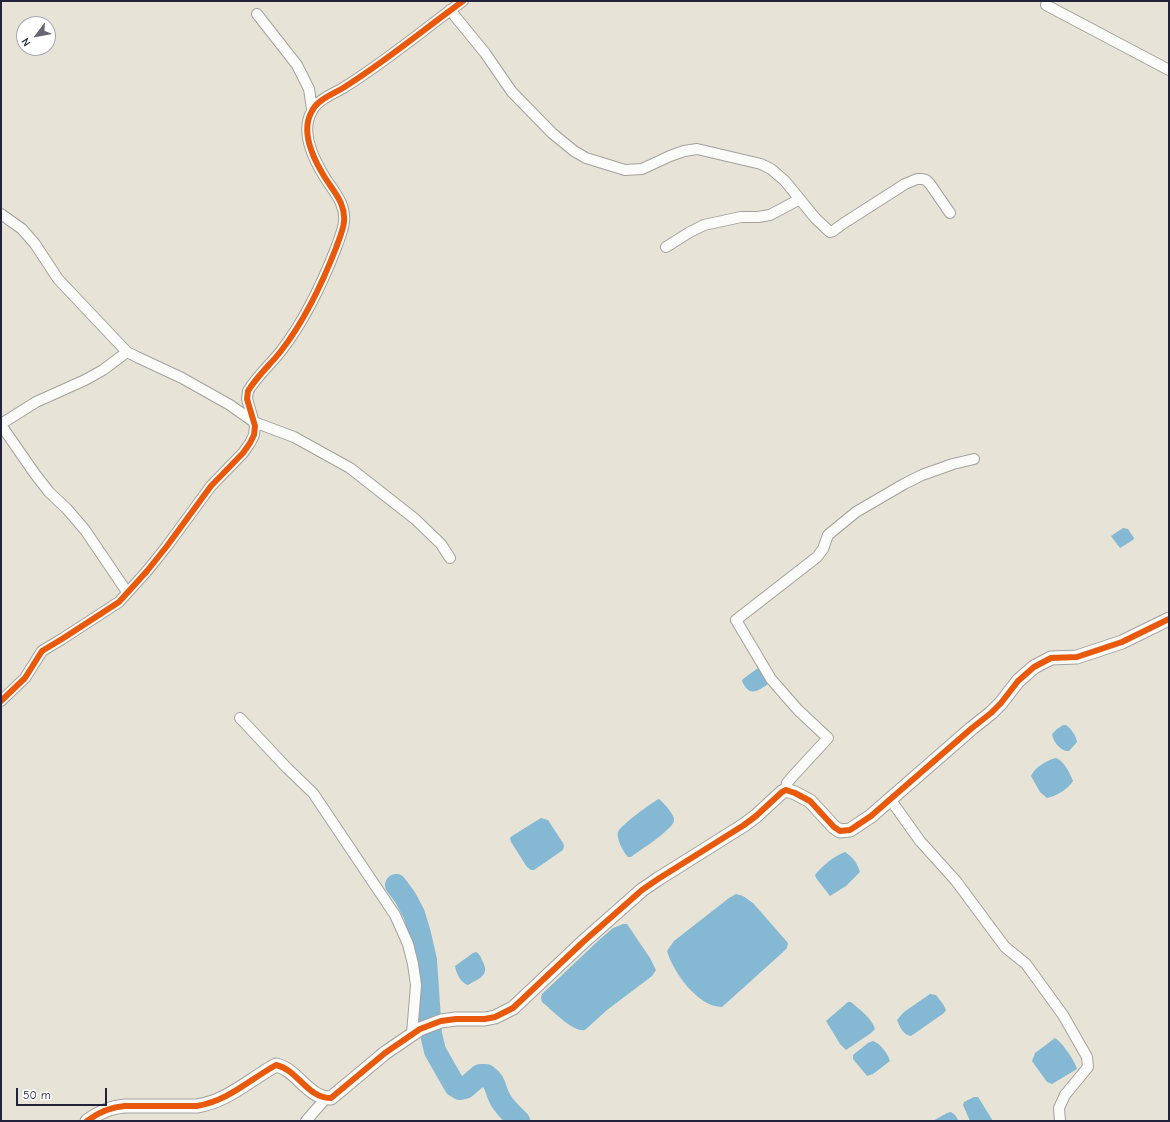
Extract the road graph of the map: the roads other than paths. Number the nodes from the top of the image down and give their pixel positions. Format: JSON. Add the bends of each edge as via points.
{"nodes":[{"id":1,"x":463,"y":1,"type":"edge"},
{"id":2,"x":1046,"y":5,"type":"dead end"},
{"id":3,"x":450,"y":10,"type":"junction"},
{"id":4,"x":257,"y":14,"type":"dead end"},
{"id":5,"x":1169,"y":70,"type":"edge"},
{"id":6,"x":312,"y":109,"type":"junction"},
{"id":7,"x":800,"y":199,"type":"junction"},
{"id":8,"x":950,"y":213,"type":"dead end"},
{"id":9,"x":1,"y":214,"type":"edge"},
{"id":10,"x":666,"y":246,"type":"dead end"},
{"id":11,"x":127,"y":352,"type":"junction"},
{"id":12,"x":254,"y":422,"type":"junction"},
{"id":13,"x":1,"y":424,"type":"edge"},
{"id":14,"x":974,"y":459,"type":"dead end"},
{"id":15,"x":450,"y":558,"type":"dead end"},
{"id":16,"x":127,"y":592,"type":"junction"},
{"id":17,"x":1169,"y":619,"type":"edge"},
{"id":18,"x":1,"y":701,"type":"edge"},
{"id":19,"x":240,"y":718,"type":"dead end"},
{"id":20,"x":786,"y":790,"type":"junction"},
{"id":21,"x":890,"y":800,"type":"junction"},
{"id":22,"x":416,"y":1031,"type":"junction"},
{"id":23,"x":326,"y":1098,"type":"junction"},
{"id":24,"x":87,"y":1121,"type":"edge"},
{"id":25,"x":306,"y":1121,"type":"edge"},
{"id":26,"x":1060,"y":1121,"type":"edge"}],
"edges":[{"from":1,"to":3,"type":"street"},
{"from":2,"to":5,"type":"street"},
{"from":3,"to":6,"type":"street","via":[[370,71]]},
{"from":3,"to":7,"type":"street","via":[[512,92],[562,143],[586,158],[625,170],[642,169],[670,156],[697,149],[761,164],[785,181]]},
{"from":4,"to":6,"type":"street","via":[[298,65],[309,88]]},
{"from":6,"to":12,"type":"street","via":[[308,138],[318,165],[344,207],[343,226],[314,299],[289,340],[248,391],[247,399]]},
{"from":7,"to":8,"type":"street","via":[[830,232],[905,184],[922,179],[930,184]]},
{"from":7,"to":10,"type":"street","via":[[770,215],[734,218],[704,226]]},
{"from":9,"to":11,"type":"street","via":[[22,229],[58,279]]},
{"from":11,"to":12,"type":"street","via":[[182,378]]},
{"from":11,"to":13,"type":"street","via":[[103,370],[36,402]]},
{"from":12,"to":15,"type":"street","via":[[294,438],[350,468],[420,523],[441,544]]},
{"from":12,"to":16,"type":"street","via":[[254,435],[243,453],[211,486],[167,546]]},
{"from":13,"to":16,"type":"street","via":[[35,474],[85,530]]},
{"from":14,"to":20,"type":"street","via":[[922,475],[856,512],[826,537],[823,549],[817,557],[736,620],[771,678],[798,710],[828,738],[787,783]]},
{"from":16,"to":18,"type":"street","via":[[119,602],[99,616],[38,654],[25,678]]},
{"from":17,"to":21,"type":"street","via":[[1122,642],[1085,655],[1045,660],[1026,674],[992,712]]},
{"from":19,"to":22,"type":"street","via":[[312,792],[395,915],[414,964]]},
{"from":20,"to":21,"type":"street","via":[[810,801],[840,831],[858,826]]},
{"from":20,"to":22,"type":"street","via":[[744,825],[658,879],[632,899],[513,1008],[495,1017],[441,1021]]},
{"from":21,"to":26,"type":"street","via":[[920,841],[956,881],[1005,947],[1026,964],[1063,1014],[1087,1057],[1088,1067],[1064,1095],[1059,1108]]},
{"from":22,"to":23,"type":"street","via":[[331,1098]]},
{"from":23,"to":24,"type":"street","via":[[316,1094],[283,1066],[276,1065],[235,1092],[205,1105],[115,1107],[100,1112]]},
{"from":23,"to":25,"type":"street"}]}
